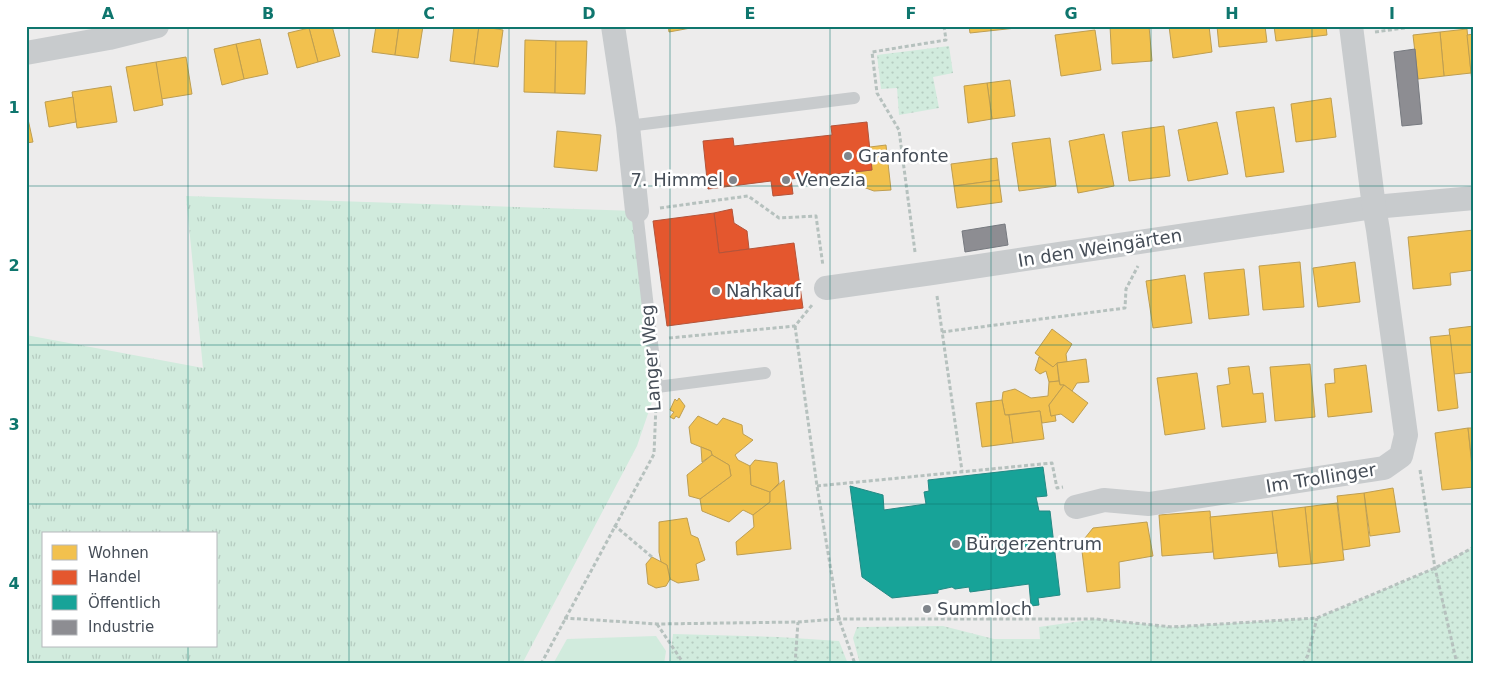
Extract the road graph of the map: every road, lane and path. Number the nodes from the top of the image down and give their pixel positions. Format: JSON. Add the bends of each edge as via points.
{"nodes":[{"id":1,"x":614,"y":26,"type":"edge"},
{"id":2,"x":944,"y":26,"type":"edge"},
{"id":3,"x":1419,"y":26,"type":"edge"},
{"id":4,"x":152,"y":27,"type":"edge"},
{"id":5,"x":1351,"y":30,"type":"edge"},
{"id":6,"x":26,"y":54,"type":"edge"},
{"id":7,"x":854,"y":98,"type":"dead end"},
{"id":8,"x":628,"y":126,"type":"junction"},
{"id":9,"x":1474,"y":198,"type":"edge"},
{"id":10,"x":1374,"y":207,"type":"junction"},
{"id":11,"x":637,"y":212,"type":"junction"},
{"id":12,"x":1148,"y":264,"type":"dead end"},
{"id":13,"x":926,"y":274,"type":"junction"},
{"id":14,"x":826,"y":288,"type":"junction"},
{"id":15,"x":795,"y":326,"type":"junction"},
{"id":16,"x":942,"y":332,"type":"junction"},
{"id":17,"x":651,"y":340,"type":"junction"},
{"id":18,"x":765,"y":373,"type":"dead end"},
{"id":19,"x":656,"y":387,"type":"junction"},
{"id":20,"x":1401,"y":456,"type":"junction"},
{"id":21,"x":1052,"y":463,"type":"dead end"},
{"id":22,"x":962,"y":471,"type":"junction"},
{"id":23,"x":817,"y":486,"type":"junction"},
{"id":24,"x":1076,"y":507,"type":"dead end"},
{"id":25,"x":614,"y":526,"type":"junction"},
{"id":26,"x":1474,"y":547,"type":"edge"},
{"id":27,"x":652,"y":557,"type":"dead end"},
{"id":28,"x":1434,"y":568,"type":"junction"},
{"id":29,"x":564,"y":618,"type":"junction"},
{"id":30,"x":1317,"y":618,"type":"junction"},
{"id":31,"x":839,"y":619,"type":"junction"},
{"id":32,"x":798,"y":622,"type":"junction"},
{"id":33,"x":657,"y":624,"type":"junction"},
{"id":34,"x":541,"y":664,"type":"edge"},
{"id":35,"x":684,"y":664,"type":"edge"},
{"id":36,"x":795,"y":664,"type":"edge"},
{"id":37,"x":855,"y":664,"type":"edge"},
{"id":38,"x":1303,"y":664,"type":"edge"},
{"id":39,"x":1456,"y":664,"type":"edge"}],
"edges":[{"from":1,"to":8,"type":"street","name":"Langer Weg"},
{"from":2,"to":13,"type":"path","via":[[946,40],[872,52],[877,93],[899,130]]},
{"from":3,"to":5,"type":"path"},
{"from":4,"to":6,"type":"street"},
{"from":5,"to":10,"type":"street"},
{"from":7,"to":8,"type":"lane"},
{"from":8,"to":11,"type":"street","name":"Langer Weg"},
{"from":9,"to":10,"type":"street","name":"In den Weingärten"},
{"from":10,"to":13,"type":"street","name":"In den Weingärten"},
{"from":10,"to":20,"type":"street","via":[[1406,435]]},
{"from":11,"to":14,"type":"path","via":[[748,196],[779,218],[816,216]]},
{"from":11,"to":17,"type":"lane","name":"Langer Weg"},
{"from":12,"to":16,"type":"path","via":[[1138,266],[1126,290],[1125,308]]},
{"from":13,"to":14,"type":"street","name":"In den Weingärten"},
{"from":13,"to":16,"type":"path"},
{"from":14,"to":15,"type":"path"},
{"from":15,"to":17,"type":"path"},
{"from":15,"to":23,"type":"path"},
{"from":16,"to":22,"type":"path"},
{"from":17,"to":19,"type":"lane","name":"Langer Weg"},
{"from":18,"to":19,"type":"lane"},
{"from":19,"to":25,"type":"path","name":"Langer Weg","via":[[654,454]]},
{"from":20,"to":24,"type":"street","name":"Im Trollinger","via":[[1384,468],[1149,504],[1104,500]]},
{"from":20,"to":28,"type":"path","via":[[1421,470]]},
{"from":21,"to":22,"type":"path"},
{"from":22,"to":23,"type":"path"},
{"from":23,"to":31,"type":"path"},
{"from":25,"to":27,"type":"path"},
{"from":25,"to":29,"type":"path","name":"Langer Weg"},
{"from":26,"to":28,"type":"path"},
{"from":28,"to":30,"type":"path"},
{"from":28,"to":39,"type":"path"},
{"from":29,"to":33,"type":"path"},
{"from":29,"to":34,"type":"path","name":"Langer Weg"},
{"from":30,"to":31,"type":"path","via":[[1172,627],[1096,619]]},
{"from":30,"to":38,"type":"path"},
{"from":31,"to":32,"type":"path"},
{"from":31,"to":37,"type":"path"},
{"from":32,"to":33,"type":"path"},
{"from":32,"to":36,"type":"path"},
{"from":33,"to":35,"type":"path"}]}
